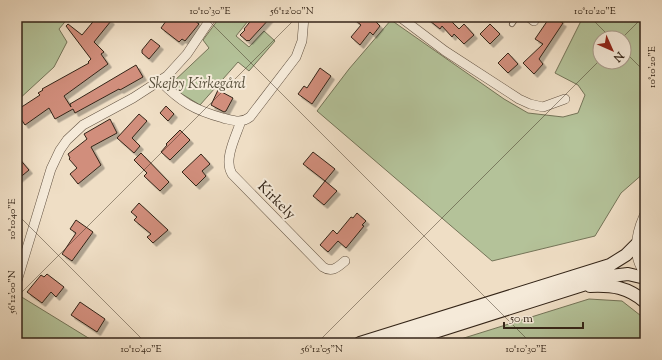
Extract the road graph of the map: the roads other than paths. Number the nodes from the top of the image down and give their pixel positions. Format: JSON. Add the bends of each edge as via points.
{"nodes":[{"id":1,"x":212,"y":17,"type":"edge"},
{"id":2,"x":304,"y":17,"type":"edge"},
{"id":3,"x":400,"y":17,"type":"edge"},
{"id":4,"x":517,"y":17,"type":"edge"},
{"id":5,"x":512,"y":24,"type":"dead end"},
{"id":6,"x":160,"y":81,"type":"junction"},
{"id":7,"x":565,"y":99,"type":"dead end"},
{"id":8,"x":240,"y":121,"type":"junction"},
{"id":9,"x":645,"y":216,"type":"edge"},
{"id":10,"x":637,"y":244,"type":"junction"},
{"id":11,"x":345,"y":261,"type":"dead end"},
{"id":12,"x":645,"y":272,"type":"edge"},
{"id":13,"x":645,"y":278,"type":"edge"},
{"id":14,"x":17,"y":281,"type":"edge"},
{"id":15,"x":577,"y":287,"type":"junction"},
{"id":16,"x":645,"y":302,"type":"edge"},
{"id":17,"x":360,"y":343,"type":"edge"},
{"id":18,"x":400,"y":343,"type":"edge"}],
"edges":[{"from":1,"to":6,"type":"street","via":[[187,54]]},
{"from":2,"to":8,"type":"street","via":[[302,41],[296,57],[250,117]]},
{"from":3,"to":7,"type":"street","via":[[519,99],[543,107]]},
{"from":4,"to":5,"type":"lane"},
{"from":6,"to":8,"type":"street","via":[[198,110]]},
{"from":6,"to":14,"type":"street","via":[[83,125],[66,140],[50,169]]},
{"from":8,"to":11,"type":"street","name":"Kirkely","via":[[228,159],[232,174],[323,267],[327,270],[335,269]]},
{"from":9,"to":10,"type":"street","via":[[639,229]]},
{"from":10,"to":12,"type":"street","via":[[638,257]]},
{"from":10,"to":17,"type":"main road","via":[[610,265]]},
{"from":13,"to":15,"type":"main road","via":[[628,274],[611,276]]},
{"from":15,"to":16,"type":"main road","via":[[605,286],[623,289]]},
{"from":15,"to":18,"type":"main road"}]}
